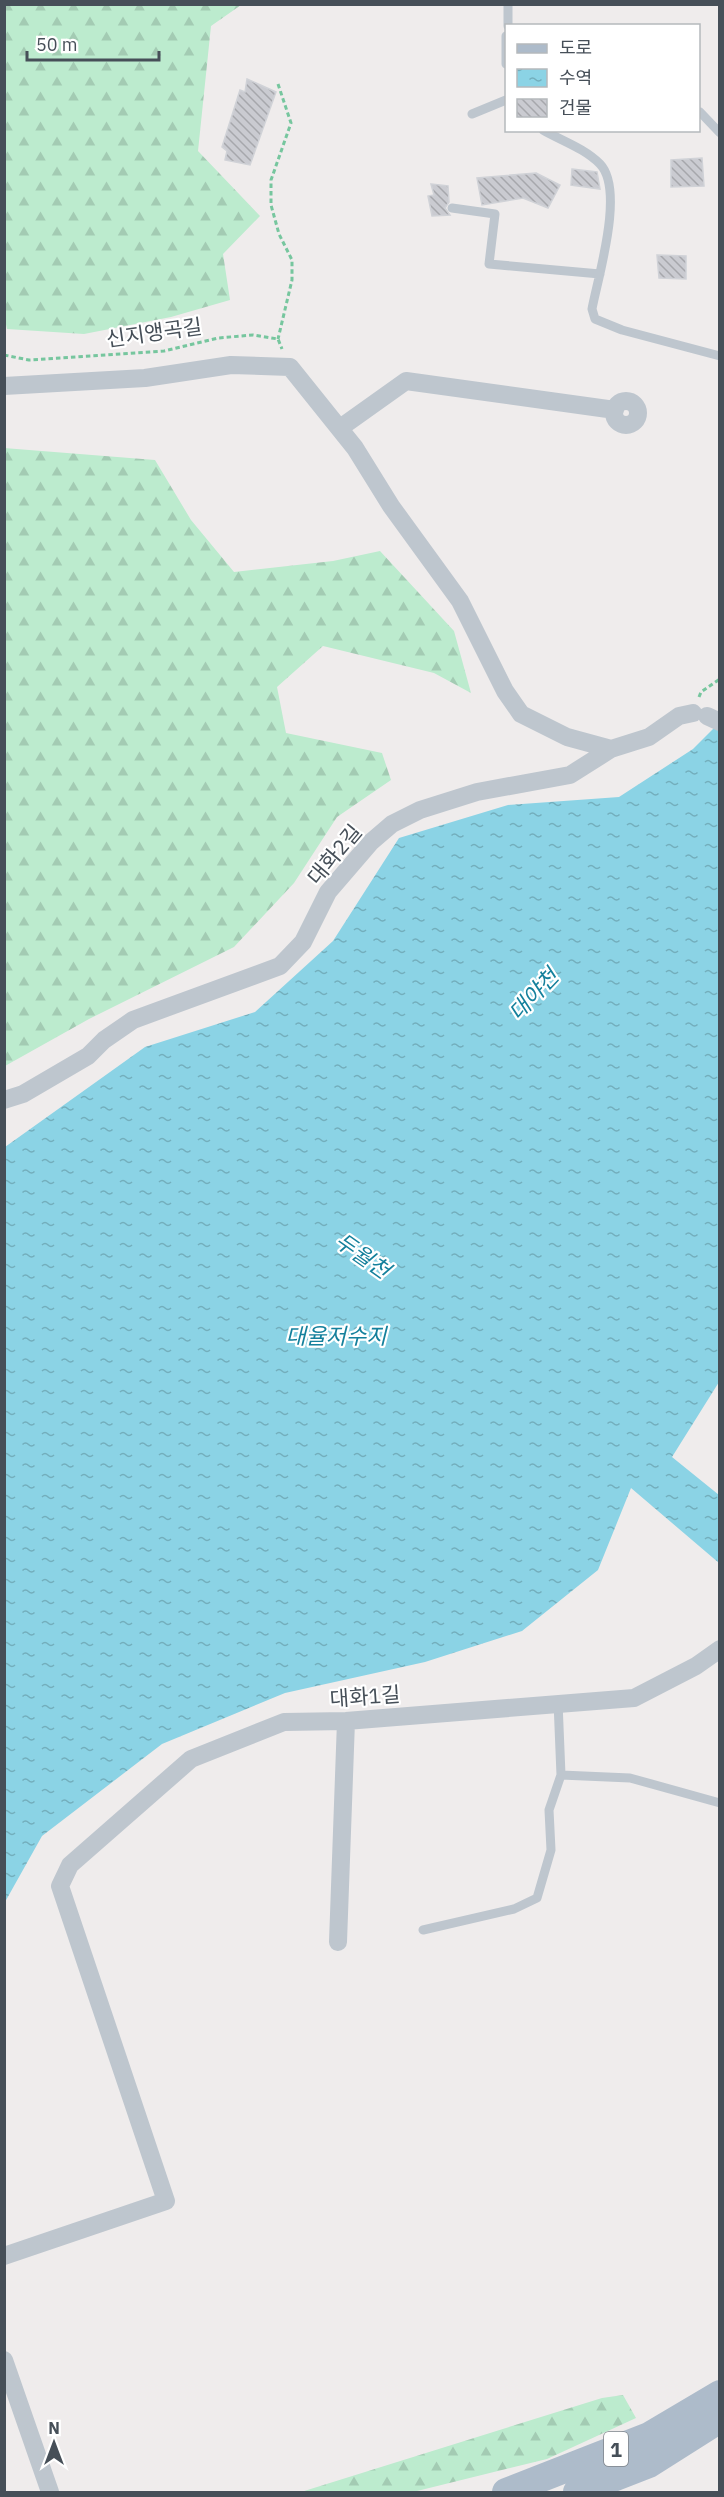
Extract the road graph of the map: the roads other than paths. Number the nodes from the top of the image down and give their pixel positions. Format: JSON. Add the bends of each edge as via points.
{"nodes":[{"id":1,"x":508,"y":4,"type":"edge"},
{"id":2,"x":508,"y":24,"type":"edge"},
{"id":3,"x":505,"y":101,"type":"edge"},
{"id":4,"x":700,"y":112,"type":"edge"},
{"id":5,"x":472,"y":114,"type":"dead end"},
{"id":6,"x":547,"y":132,"type":"edge"},
{"id":7,"x":720,"y":133,"type":"edge"},
{"id":8,"x":452,"y":208,"type":"dead end"},
{"id":9,"x":600,"y":274,"type":"junction"},
{"id":10,"x":720,"y":356,"type":"edge"},
{"id":11,"x":4,"y":386,"type":"edge"},
{"id":12,"x":615,"y":410,"type":"dead end"},
{"id":13,"x":340,"y":428,"type":"junction"},
{"id":14,"x":706,"y":717,"type":"edge"},
{"id":15,"x":611,"y":749,"type":"junction"},
{"id":16,"x":4,"y":1101,"type":"edge"},
{"id":17,"x":720,"y":1649,"type":"edge"},
{"id":18,"x":558,"y":1702,"type":"junction"},
{"id":19,"x":346,"y":1721,"type":"junction"},
{"id":20,"x":561,"y":1775,"type":"junction"},
{"id":21,"x":720,"y":1803,"type":"edge"},
{"id":22,"x":423,"y":1930,"type":"dead end"},
{"id":23,"x":338,"y":1942,"type":"dead end"},
{"id":24,"x":4,"y":2256,"type":"edge"},
{"id":25,"x":4,"y":2360,"type":"edge"},
{"id":26,"x":720,"y":2394,"type":"edge"},
{"id":27,"x":720,"y":2419,"type":"edge"},
{"id":28,"x":50,"y":2493,"type":"edge"},
{"id":29,"x":506,"y":2493,"type":"edge"},
{"id":30,"x":577,"y":2493,"type":"edge"}],
"edges":[{"from":1,"to":2,"type":"lane"},
{"from":3,"to":5,"type":"lane"},
{"from":4,"to":7,"type":"lane"},
{"from":6,"to":9,"type":"lane","via":[[602,165],[611,198]]},
{"from":8,"to":9,"type":"lane","via":[[495,214],[489,264]]},
{"from":9,"to":10,"type":"lane","via":[[592,309],[596,320]]},
{"from":11,"to":13,"type":"street","via":[[145,378],[231,365],[290,367]]},
{"from":12,"to":13,"type":"street","via":[[406,381]]},
{"from":13,"to":15,"type":"street","via":[[460,601],[505,691],[521,714],[567,737]]},
{"from":14,"to":15,"type":"street","name":"대화2길","via":[[679,716],[649,737]]},
{"from":15,"to":16,"type":"street","name":"대화2길","via":[[570,775],[477,792],[420,810],[392,824],[328,892],[303,942],[280,966],[133,1020],[88,1056]]},
{"from":17,"to":18,"type":"street","name":"대화1길","via":[[634,1698]]},
{"from":18,"to":19,"type":"street","name":"대화1길"},
{"from":18,"to":20,"type":"lane"},
{"from":19,"to":23,"type":"street"},
{"from":19,"to":24,"type":"street","name":"대화1길","via":[[284,1722],[191,1759],[70,1865],[60,1886],[166,2201]]},
{"from":20,"to":21,"type":"lane","via":[[630,1778]]},
{"from":20,"to":22,"type":"lane","via":[[549,1810],[551,1850],[537,1898],[514,1909]]},
{"from":25,"to":28,"type":"street"},
{"from":26,"to":29,"type":"main road","number":"1","via":[[650,2436]]},
{"from":27,"to":30,"type":"main road","number":"1","via":[[649,2464]]}]}
